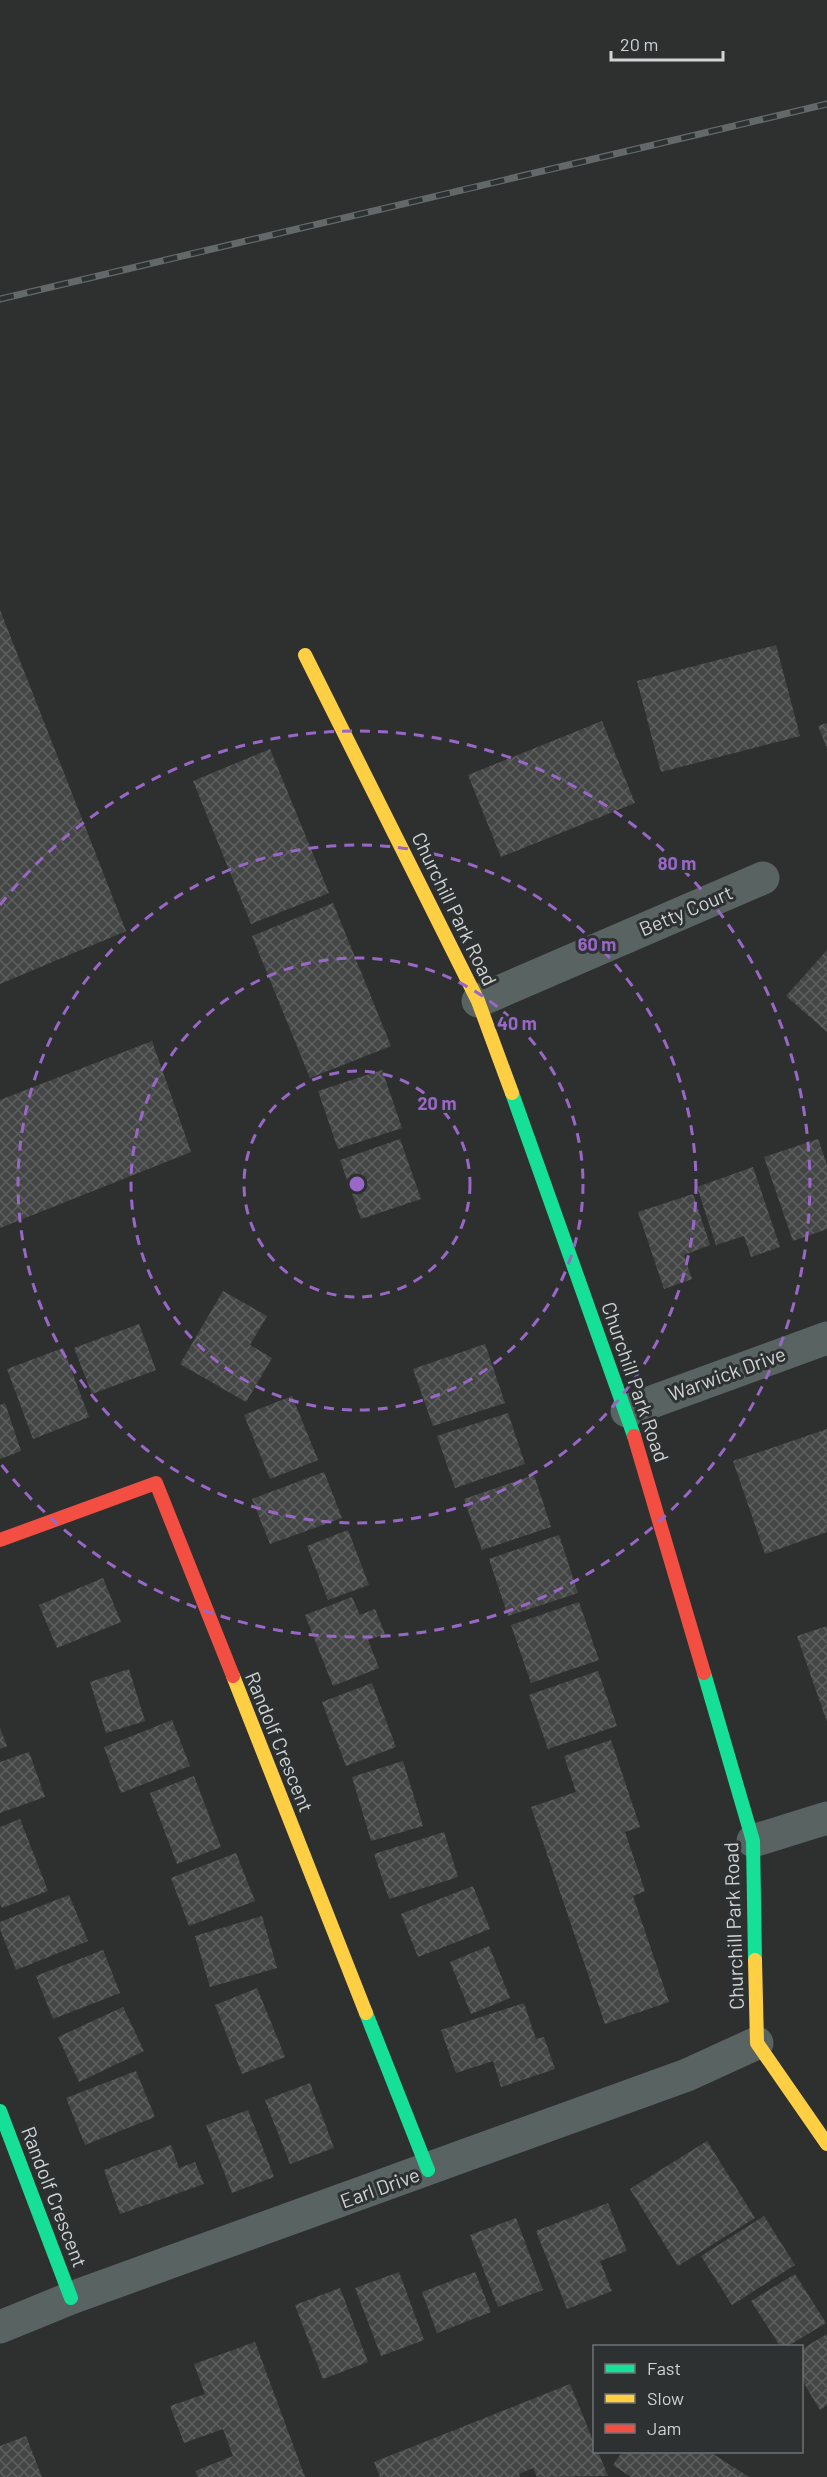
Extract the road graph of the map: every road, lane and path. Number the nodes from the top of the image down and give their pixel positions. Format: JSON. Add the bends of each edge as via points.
{"nodes":[{"id":1,"x":305,"y":655,"type":"dead end"},
{"id":2,"x":762,"y":878,"type":"dead end"},
{"id":3,"x":478,"y":1001,"type":"junction"},
{"id":4,"x":827,"y":1338,"type":"edge"},
{"id":5,"x":627,"y":1411,"type":"junction"},
{"id":6,"x":0,"y":1540,"type":"edge"},
{"id":7,"x":827,"y":1818,"type":"edge"},
{"id":8,"x":753,"y":1840,"type":"junction"},
{"id":9,"x":757,"y":2043,"type":"junction"},
{"id":10,"x":0,"y":2111,"type":"edge"},
{"id":11,"x":827,"y":2144,"type":"edge"},
{"id":12,"x":428,"y":2170,"type":"junction"},
{"id":13,"x":71,"y":2298,"type":"junction"},
{"id":14,"x":0,"y":2327,"type":"edge"}],
"edges":[{"from":1,"to":3,"type":"street","name":"Churchill Park Road"},
{"from":2,"to":3,"type":"street","name":"Betty Court"},
{"from":3,"to":5,"type":"street","name":"Churchill Park Road"},
{"from":4,"to":5,"type":"street","name":"Warwick Drive"},
{"from":5,"to":8,"type":"street","name":"Churchill Park Road"},
{"from":6,"to":12,"type":"street","name":"Randolf Crescent","via":[[156,1483]]},
{"from":7,"to":8,"type":"street"},
{"from":8,"to":9,"type":"street","name":"Churchill Park Road"},
{"from":9,"to":11,"type":"street"},
{"from":9,"to":12,"type":"street","name":"Earl Drive","via":[[687,2075]]},
{"from":10,"to":13,"type":"street","name":"Randolf Crescent"},
{"from":12,"to":13,"type":"street","name":"Earl Drive"},
{"from":13,"to":14,"type":"street","name":"Earl Drive"}]}
